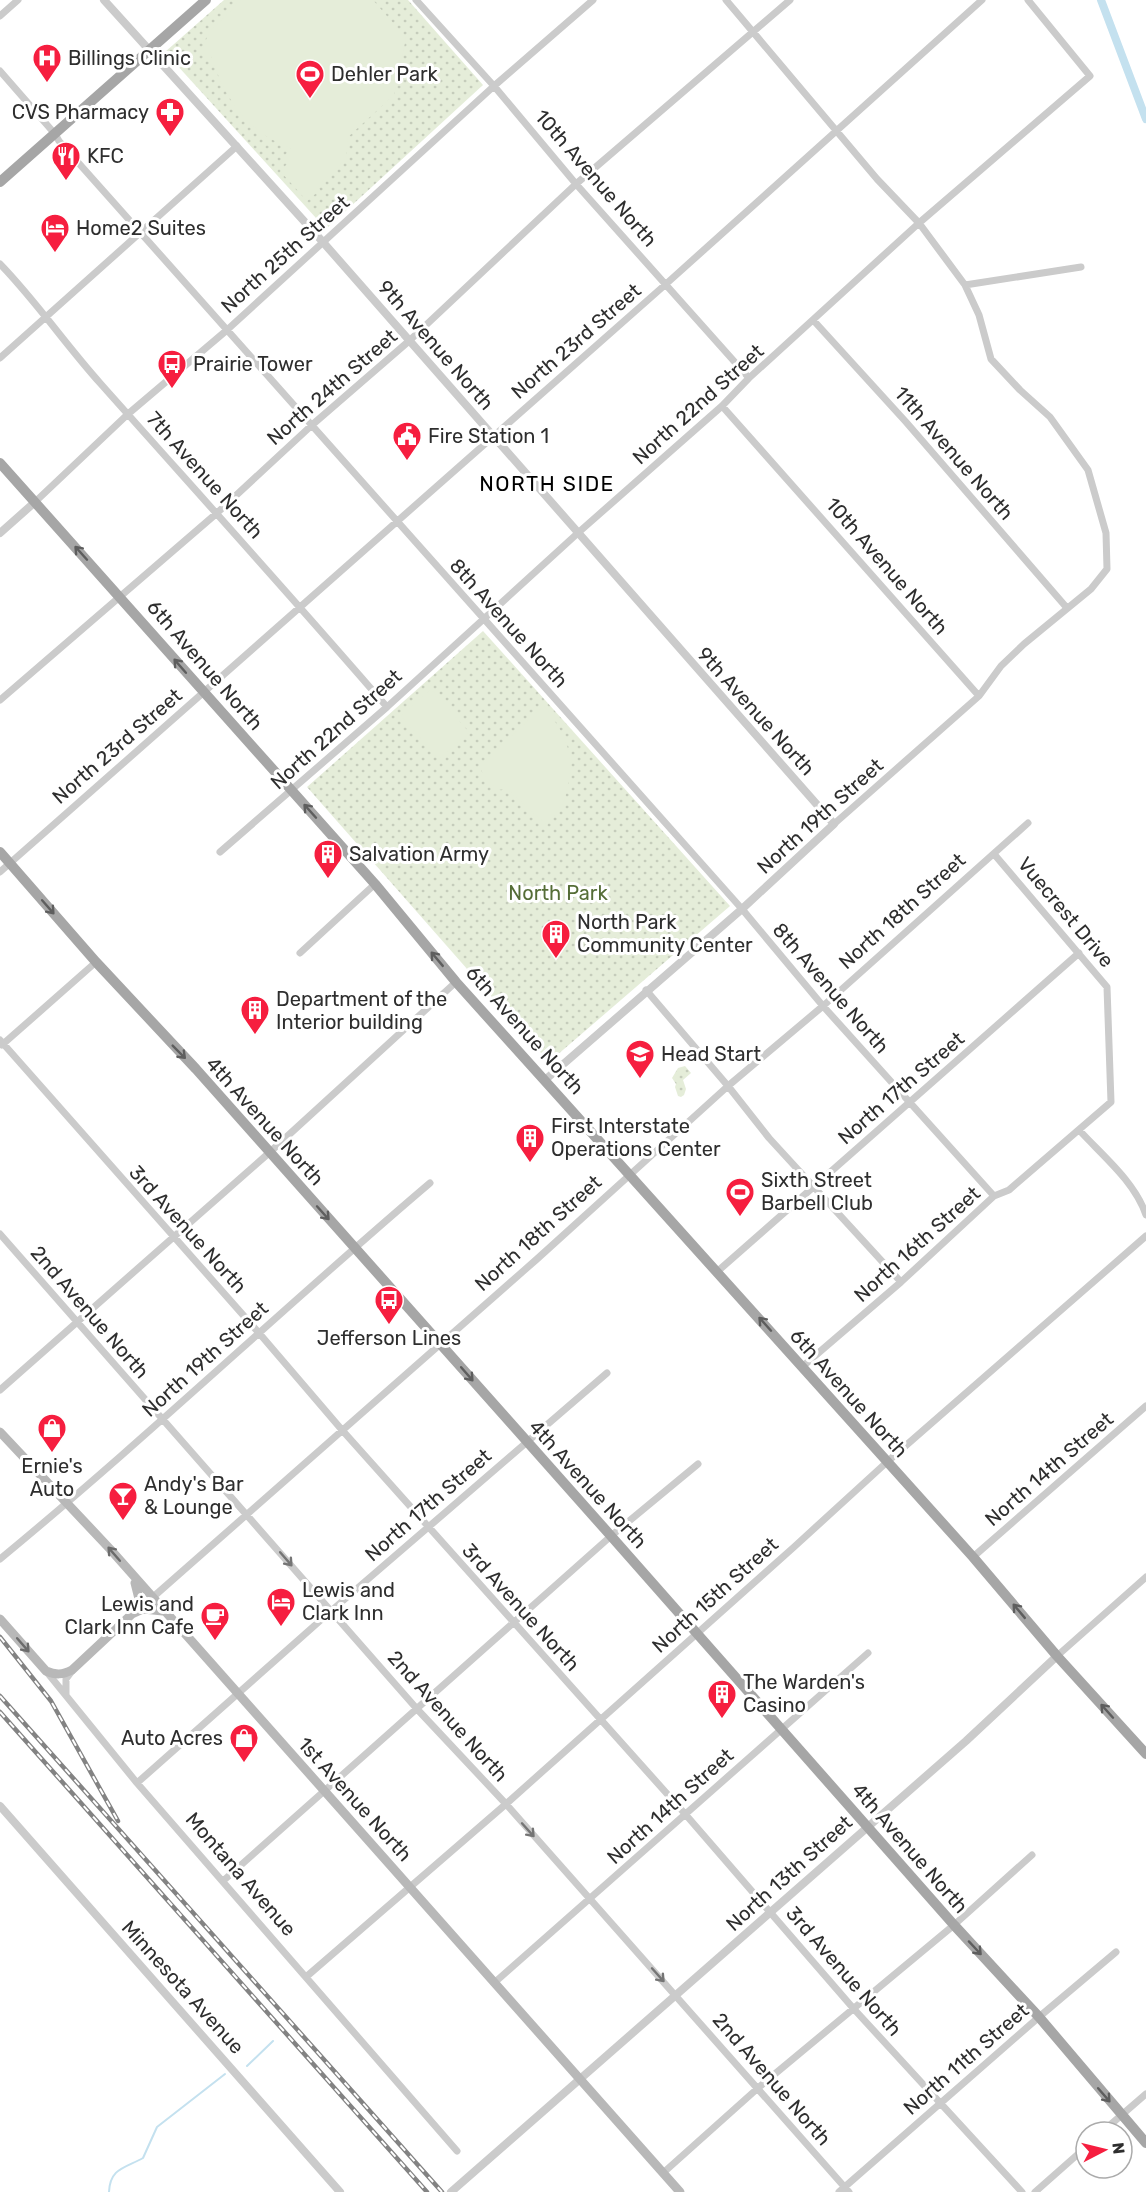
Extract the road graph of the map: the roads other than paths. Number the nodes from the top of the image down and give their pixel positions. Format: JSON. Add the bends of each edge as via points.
{"nodes":[{"id":1,"x":18,"y":0,"type":"edge"},
{"id":2,"x":105,"y":0,"type":"edge"},
{"id":3,"x":206,"y":0,"type":"edge"},
{"id":4,"x":417,"y":0,"type":"edge"},
{"id":5,"x":593,"y":0,"type":"edge"},
{"id":6,"x":726,"y":0,"type":"edge"},
{"id":7,"x":790,"y":0,"type":"edge"},
{"id":8,"x":982,"y":0,"type":"edge"},
{"id":9,"x":1029,"y":0,"type":"edge"},
{"id":10,"x":0,"y":16,"type":"edge"},
{"id":11,"x":754,"y":32,"type":"junction"},
{"id":12,"x":150,"y":50,"type":"junction"},
{"id":13,"x":0,"y":72,"type":"edge"},
{"id":14,"x":494,"y":86,"type":"junction"},
{"id":15,"x":835,"y":130,"type":"junction"},
{"id":16,"x":55,"y":134,"type":"junction"},
{"id":17,"x":237,"y":147,"type":"junction"},
{"id":18,"x":0,"y":182,"type":"edge"},
{"id":19,"x":576,"y":184,"type":"junction"},
{"id":20,"x":920,"y":223,"type":"junction"},
{"id":21,"x":141,"y":233,"type":"junction"},
{"id":22,"x":322,"y":241,"type":"junction"},
{"id":23,"x":0,"y":264,"type":"edge"},
{"id":24,"x":1081,"y":267,"type":"dead end"},
{"id":25,"x":666,"y":284,"type":"junction"},
{"id":26,"x":965,"y":285,"type":"junction"},
{"id":27,"x":46,"y":317,"type":"junction"},
{"id":28,"x":814,"y":321,"type":"junction"},
{"id":29,"x":227,"y":330,"type":"junction"},
{"id":30,"x":409,"y":341,"type":"junction"},
{"id":31,"x":0,"y":358,"type":"edge"},
{"id":32,"x":749,"y":378,"type":"junction"},
{"id":33,"x":722,"y":406,"type":"junction"},
{"id":34,"x":128,"y":414,"type":"junction"},
{"id":35,"x":312,"y":425,"type":"junction"},
{"id":36,"x":494,"y":436,"type":"junction"},
{"id":37,"x":0,"y":463,"type":"edge"},
{"id":38,"x":35,"y":502,"type":"junction"},
{"id":39,"x":217,"y":513,"type":"junction"},
{"id":40,"x":396,"y":522,"type":"junction"},
{"id":41,"x":579,"y":532,"type":"junction"},
{"id":42,"x":0,"y":533,"type":"edge"},
{"id":43,"x":120,"y":596,"type":"junction"},
{"id":44,"x":300,"y":607,"type":"junction"},
{"id":45,"x":1067,"y":608,"type":"junction"},
{"id":46,"x":483,"y":619,"type":"junction"},
{"id":47,"x":203,"y":692,"type":"junction"},
{"id":48,"x":979,"y":696,"type":"junction"},
{"id":49,"x":0,"y":700,"type":"edge"},
{"id":50,"x":387,"y":707,"type":"junction"},
{"id":51,"x":292,"y":791,"type":"junction"},
{"id":52,"x":1028,"y":823,"type":"dead end"},
{"id":53,"x":834,"y":824,"type":"junction"},
{"id":54,"x":0,"y":852,"type":"edge"},
{"id":55,"x":220,"y":852,"type":"dead end"},
{"id":56,"x":994,"y":854,"type":"junction"},
{"id":57,"x":10,"y":863,"type":"junction"},
{"id":58,"x":0,"y":872,"type":"edge"},
{"id":59,"x":375,"y":884,"type":"junction"},
{"id":60,"x":742,"y":909,"type":"junction"},
{"id":61,"x":300,"y":953,"type":"dead end"},
{"id":62,"x":1079,"y":953,"type":"junction"},
{"id":63,"x":96,"y":962,"type":"junction"},
{"id":64,"x":456,"y":982,"type":"junction"},
{"id":65,"x":646,"y":990,"type":"junction"},
{"id":66,"x":823,"y":1006,"type":"junction"},
{"id":67,"x":1,"y":1044,"type":"edge"},
{"id":68,"x":545,"y":1080,"type":"junction"},
{"id":69,"x":728,"y":1086,"type":"junction"},
{"id":70,"x":1111,"y":1102,"type":"joint"},
{"id":71,"x":910,"y":1103,"type":"junction"},
{"id":72,"x":1080,"y":1131,"type":"junction"},
{"id":73,"x":270,"y":1152,"type":"junction"},
{"id":74,"x":631,"y":1174,"type":"junction"},
{"id":75,"x":430,"y":1183,"type":"dead end"},
{"id":76,"x":813,"y":1187,"type":"junction"},
{"id":77,"x":994,"y":1196,"type":"junction"},
{"id":78,"x":1146,"y":1215,"type":"edge"},
{"id":79,"x":0,"y":1234,"type":"edge"},
{"id":80,"x":1146,"y":1236,"type":"edge"},
{"id":81,"x":173,"y":1238,"type":"junction"},
{"id":82,"x":354,"y":1248,"type":"junction"},
{"id":83,"x":718,"y":1271,"type":"junction"},
{"id":84,"x":901,"y":1282,"type":"junction"},
{"id":85,"x":77,"y":1323,"type":"junction"},
{"id":86,"x":259,"y":1333,"type":"junction"},
{"id":87,"x":441,"y":1344,"type":"junction"},
{"id":88,"x":802,"y":1367,"type":"junction"},
{"id":89,"x":607,"y":1373,"type":"dead end"},
{"id":90,"x":0,"y":1390,"type":"edge"},
{"id":91,"x":1146,"y":1406,"type":"edge"},
{"id":92,"x":163,"y":1419,"type":"junction"},
{"id":93,"x":342,"y":1430,"type":"junction"},
{"id":94,"x":0,"y":1432,"type":"edge"},
{"id":95,"x":526,"y":1442,"type":"junction"},
{"id":96,"x":887,"y":1462,"type":"junction"},
{"id":97,"x":698,"y":1464,"type":"dead end"},
{"id":98,"x":66,"y":1503,"type":"junction"},
{"id":99,"x":247,"y":1515,"type":"junction"},
{"id":100,"x":428,"y":1528,"type":"junction"},
{"id":101,"x":611,"y":1536,"type":"junction"},
{"id":102,"x":973,"y":1557,"type":"junction"},
{"id":103,"x":0,"y":1559,"type":"edge"},
{"id":104,"x":1146,"y":1577,"type":"edge"},
{"id":105,"x":134,"y":1578,"type":"junction"},
{"id":106,"x":152,"y":1598,"type":"junction"},
{"id":107,"x":164,"y":1611,"type":"junction"},
{"id":108,"x":331,"y":1611,"type":"junction"},
{"id":109,"x":132,"y":1614,"type":"junction"},
{"id":110,"x":0,"y":1619,"type":"edge"},
{"id":111,"x":513,"y":1624,"type":"junction"},
{"id":112,"x":696,"y":1634,"type":"junction"},
{"id":113,"x":868,"y":1653,"type":"dead end"},
{"id":114,"x":1057,"y":1656,"type":"junction"},
{"id":115,"x":72,"y":1670,"type":"junction"},
{"id":116,"x":46,"y":1671,"type":"junction"},
{"id":117,"x":238,"y":1695,"type":"junction"},
{"id":118,"x":66,"y":1696,"type":"junction"},
{"id":119,"x":417,"y":1709,"type":"junction"},
{"id":120,"x":600,"y":1719,"type":"junction"},
{"id":121,"x":781,"y":1728,"type":"junction"},
{"id":122,"x":1145,"y":1750,"type":"edge"},
{"id":123,"x":137,"y":1783,"type":"junction"},
{"id":124,"x":324,"y":1791,"type":"junction"},
{"id":125,"x":506,"y":1804,"type":"junction"},
{"id":126,"x":0,"y":1806,"type":"edge"},
{"id":127,"x":686,"y":1815,"type":"junction"},
{"id":128,"x":867,"y":1826,"type":"junction"},
{"id":129,"x":1032,"y":1855,"type":"dead end"},
{"id":130,"x":223,"y":1881,"type":"junction"},
{"id":131,"x":409,"y":1887,"type":"junction"},
{"id":132,"x":590,"y":1900,"type":"junction"},
{"id":133,"x":771,"y":1913,"type":"junction"},
{"id":134,"x":954,"y":1925,"type":"junction"},
{"id":135,"x":1116,"y":1952,"type":"dead end"},
{"id":136,"x":306,"y":1977,"type":"junction"},
{"id":137,"x":494,"y":1983,"type":"junction"},
{"id":138,"x":675,"y":1994,"type":"junction"},
{"id":139,"x":853,"y":2008,"type":"junction"},
{"id":140,"x":1038,"y":2017,"type":"junction"},
{"id":141,"x":580,"y":2079,"type":"junction"},
{"id":142,"x":758,"y":2088,"type":"junction"},
{"id":143,"x":1146,"y":2094,"type":"edge"},
{"id":144,"x":941,"y":2103,"type":"junction"},
{"id":145,"x":1121,"y":2115,"type":"junction"},
{"id":146,"x":1115,"y":2120,"type":"edge"},
{"id":147,"x":1146,"y":2143,"type":"edge"},
{"id":148,"x":458,"y":2151,"type":"dead end"},
{"id":149,"x":1074,"y":2157,"type":"edge"},
{"id":150,"x":663,"y":2174,"type":"junction"},
{"id":151,"x":844,"y":2190,"type":"edge"},
{"id":152,"x":340,"y":2192,"type":"edge"},
{"id":153,"x":451,"y":2192,"type":"edge"},
{"id":154,"x":680,"y":2192,"type":"edge"},
{"id":155,"x":1022,"y":2192,"type":"edge"},
{"id":156,"x":1035,"y":2192,"type":"edge"}],
"edges":[{"from":1,"to":10,"type":"street"},
{"from":2,"to":12,"type":"street","name":"9th Avenue North"},
{"from":3,"to":12,"type":"main road"},
{"from":4,"to":14,"type":"street","name":"10th Avenue North"},
{"from":5,"to":14,"type":"street","name":"North 25th Street"},
{"from":6,"to":11,"type":"street"},
{"from":7,"to":11,"type":"street","name":"North 24th Street"},
{"from":8,"to":15,"type":"street","name":"North 23rd Street"},
{"from":9,"to":20,"type":"street","name":"North 22nd Street","via":[[1090,76]]},
{"from":11,"to":15,"type":"street"},
{"from":11,"to":19,"type":"street","name":"North 24th Street"},
{"from":12,"to":16,"type":"main road"},
{"from":12,"to":17,"type":"street","name":"9th Avenue North"},
{"from":13,"to":16,"type":"street","name":"8th Avenue North"},
{"from":14,"to":19,"type":"street","name":"10th Avenue North"},
{"from":14,"to":22,"type":"street","name":"North 25th Street"},
{"from":15,"to":20,"type":"street"},
{"from":15,"to":25,"type":"street","name":"North 23rd Street"},
{"from":16,"to":18,"type":"main road"},
{"from":16,"to":21,"type":"street","name":"8th Avenue North"},
{"from":17,"to":21,"type":"street"},
{"from":17,"to":22,"type":"street","name":"9th Avenue North"},
{"from":19,"to":25,"type":"street","name":"10th Avenue North"},
{"from":19,"to":30,"type":"street","name":"North 24th Street"},
{"from":20,"to":26,"type":"street"},
{"from":20,"to":28,"type":"street","name":"North 22nd Street"},
{"from":21,"to":27,"type":"street"},
{"from":21,"to":29,"type":"street","name":"8th Avenue North"},
{"from":22,"to":29,"type":"street","name":"North 25th Street"},
{"from":22,"to":30,"type":"street","name":"9th Avenue North"},
{"from":23,"to":27,"type":"street","name":"7th Avenue North"},
{"from":24,"to":26,"type":"street"},
{"from":25,"to":32,"type":"street","name":"10th Avenue North"},
{"from":25,"to":36,"type":"street","name":"North 23rd Street"},
{"from":26,"to":45,"type":"street","name":"North 19th Street","via":[[979,315],[991,358],[1050,417],[1088,470],[1106,533],[1107,569],[1091,590]]},
{"from":27,"to":31,"type":"street"},
{"from":27,"to":34,"type":"street","name":"7th Avenue North"},
{"from":28,"to":32,"type":"street","name":"North 22nd Street"},
{"from":28,"to":45,"type":"street","name":"11th Avenue North"},
{"from":29,"to":34,"type":"street","name":"North 25th Street"},
{"from":29,"to":35,"type":"street","name":"8th Avenue North"},
{"from":30,"to":35,"type":"street","name":"North 24th Street"},
{"from":30,"to":36,"type":"street","name":"9th Avenue North"},
{"from":32,"to":33,"type":"street","name":"North 22nd Street"},
{"from":33,"to":41,"type":"street","name":"North 22nd Street"},
{"from":33,"to":48,"type":"street","name":"10th Avenue North"},
{"from":34,"to":38,"type":"street","name":"North 25th Street"},
{"from":34,"to":39,"type":"street","name":"7th Avenue North"},
{"from":35,"to":39,"type":"street","name":"North 24th Street"},
{"from":35,"to":40,"type":"street","name":"8th Avenue North"},
{"from":36,"to":40,"type":"street","name":"North 23rd Street"},
{"from":36,"to":41,"type":"street","name":"9th Avenue North"},
{"from":37,"to":38,"type":"main road","name":"6th Avenue North"},
{"from":38,"to":42,"type":"street","name":"North 25th Street"},
{"from":43,"to":38,"type":"main road","name":"6th Avenue North","one_way":true},
{"from":39,"to":43,"type":"street","name":"North 24th Street"},
{"from":39,"to":44,"type":"street","name":"7th Avenue North"},
{"from":40,"to":44,"type":"street","name":"North 23rd Street"},
{"from":40,"to":46,"type":"street","name":"8th Avenue North"},
{"from":41,"to":46,"type":"street","name":"North 22nd Street"},
{"from":41,"to":53,"type":"street","name":"9th Avenue North"},
{"from":47,"to":43,"type":"main road","name":"6th Avenue North","one_way":true},
{"from":43,"to":49,"type":"street","name":"North 24th Street"},
{"from":44,"to":47,"type":"street","name":"North 23rd Street"},
{"from":44,"to":50,"type":"street","name":"7th Avenue North"},
{"from":45,"to":48,"type":"street","name":"North 19th Street","via":[[1000,666]]},
{"from":46,"to":50,"type":"street","name":"North 22nd Street"},
{"from":46,"to":60,"type":"street","name":"8th Avenue North"},
{"from":47,"to":51,"type":"main road","name":"6th Avenue North"},
{"from":47,"to":57,"type":"street","name":"North 23rd Street"},
{"from":48,"to":53,"type":"street","name":"North 19th Street"},
{"from":50,"to":51,"type":"street","name":"North 22nd Street"},
{"from":51,"to":55,"type":"street","name":"North 22nd Street"},
{"from":59,"to":51,"type":"main road","name":"6th Avenue North","one_way":true},
{"from":52,"to":56,"type":"street","name":"North 18th Street"},
{"from":53,"to":60,"type":"street","name":"North 19th Street"},
{"from":54,"to":57,"type":"main road","name":"4th Avenue North"},
{"from":56,"to":62,"type":"street","name":"Vuecrest Drive"},
{"from":56,"to":66,"type":"street","name":"North 18th Street"},
{"from":57,"to":58,"type":"street","name":"North 23rd Street"},
{"from":57,"to":63,"type":"main road","name":"4th Avenue North","one_way":true},
{"from":59,"to":61,"type":"street"},
{"from":64,"to":59,"type":"main road","name":"6th Avenue North","one_way":true},
{"from":60,"to":65,"type":"street","name":"North 19th Street"},
{"from":60,"to":66,"type":"street","name":"8th Avenue North"},
{"from":62,"to":70,"type":"street","name":"Vuecrest Drive","via":[[1107,987]]},
{"from":62,"to":71,"type":"street","name":"North 17th Street"},
{"from":63,"to":67,"type":"street"},
{"from":63,"to":73,"type":"main road","name":"4th Avenue North","one_way":true},
{"from":64,"to":68,"type":"main road","name":"6th Avenue North"},
{"from":64,"to":73,"type":"street"},
{"from":65,"to":68,"type":"street","name":"North 19th Street"},
{"from":65,"to":69,"type":"street"},
{"from":66,"to":69,"type":"street","name":"North 18th Street"},
{"from":66,"to":71,"type":"street","name":"8th Avenue North"},
{"from":67,"to":81,"type":"street","name":"3rd Avenue North"},
{"from":68,"to":74,"type":"main road","name":"6th Avenue North"},
{"from":69,"to":74,"type":"street","name":"North 18th Street"},
{"from":69,"to":76,"type":"street"},
{"from":70,"to":72,"type":"street","name":"North 16th Street"},
{"from":71,"to":76,"type":"street","name":"North 17th Street"},
{"from":71,"to":77,"type":"street","name":"8th Avenue North"},
{"from":72,"to":77,"type":"street","name":"North 16th Street","via":[[1009,1190]]},
{"from":72,"to":78,"type":"street","via":[[1126,1180]]},
{"from":73,"to":81,"type":"street"},
{"from":73,"to":82,"type":"main road","name":"4th Avenue North","one_way":true},
{"from":74,"to":83,"type":"main road","name":"6th Avenue North"},
{"from":74,"to":87,"type":"street","name":"North 18th Street"},
{"from":75,"to":82,"type":"street","name":"North 19th Street"},
{"from":76,"to":83,"type":"street","name":"North 17th Street"},
{"from":76,"to":84,"type":"street"},
{"from":77,"to":84,"type":"street","name":"North 16th Street"},
{"from":79,"to":85,"type":"street","name":"2nd Avenue North"},
{"from":80,"to":96,"type":"street","name":"North 15th Street"},
{"from":81,"to":85,"type":"street"},
{"from":81,"to":86,"type":"street","name":"3rd Avenue North"},
{"from":82,"to":86,"type":"street","name":"North 19th Street"},
{"from":82,"to":87,"type":"main road","name":"4th Avenue North"},
{"from":88,"to":83,"type":"main road","name":"6th Avenue North","one_way":true},
{"from":84,"to":88,"type":"street","name":"North 16th Street"},
{"from":85,"to":90,"type":"street"},
{"from":85,"to":92,"type":"street","name":"2nd Avenue North"},
{"from":86,"to":92,"type":"street","name":"North 19th Street"},
{"from":86,"to":93,"type":"street","name":"3rd Avenue North"},
{"from":87,"to":93,"type":"street","name":"North 18th Street"},
{"from":87,"to":95,"type":"main road","name":"4th Avenue North","one_way":true},
{"from":88,"to":96,"type":"main road","name":"6th Avenue North"},
{"from":89,"to":95,"type":"street","name":"North 17th Street"},
{"from":91,"to":102,"type":"street","name":"North 14th Street"},
{"from":92,"to":98,"type":"street","name":"North 19th Street"},
{"from":92,"to":99,"type":"street","name":"2nd Avenue North"},
{"from":93,"to":99,"type":"street","name":"North 18th Street"},
{"from":93,"to":100,"type":"street","name":"3rd Avenue North"},
{"from":94,"to":98,"type":"main road","name":"1st Avenue North"},
{"from":95,"to":100,"type":"street","name":"North 17th Street"},
{"from":95,"to":101,"type":"main road","name":"4th Avenue North"},
{"from":96,"to":102,"type":"main road","name":"6th Avenue North"},
{"from":96,"to":112,"type":"street","name":"North 15th Street"},
{"from":97,"to":101,"type":"street"},
{"from":98,"to":103,"type":"street","name":"North 19th Street"},
{"from":105,"to":98,"type":"main road","name":"1st Avenue North","one_way":true},
{"from":99,"to":106,"type":"street","name":"North 18th Street"},
{"from":99,"to":108,"type":"street","name":"2nd Avenue North","one_way":true},
{"from":100,"to":108,"type":"street","name":"North 17th Street"},
{"from":100,"to":111,"type":"street","name":"3rd Avenue North"},
{"from":101,"to":111,"type":"street"},
{"from":101,"to":112,"type":"main road","name":"4th Avenue North"},
{"from":114,"to":102,"type":"main road","name":"6th Avenue North","one_way":true},
{"from":104,"to":114,"type":"street","name":"North 13th Street"},
{"from":105,"to":106,"type":"main road","name":"1st Avenue North"},
{"from":105,"to":109,"type":"main road","via":[[139,1599]]},
{"from":106,"to":107,"type":"main road","name":"1st Avenue North"},
{"from":107,"to":109,"type":"main road","via":[[143,1609]]},
{"from":107,"to":117,"type":"main road","name":"1st Avenue North"},
{"from":108,"to":117,"type":"street","name":"North 17th Street"},
{"from":108,"to":119,"type":"street","name":"2nd Avenue North"},
{"from":109,"to":115,"type":"main road"},
{"from":110,"to":116,"type":"main road","name":"Montana Avenue","one_way":true},
{"from":111,"to":119,"type":"street"},
{"from":111,"to":120,"type":"street","name":"3rd Avenue North"},
{"from":112,"to":120,"type":"street","name":"North 15th Street"},
{"from":112,"to":121,"type":"main road","name":"4th Avenue North"},
{"from":113,"to":121,"type":"street","name":"North 14th Street"},
{"from":122,"to":114,"type":"main road","name":"6th Avenue North","one_way":true},
{"from":114,"to":128,"type":"street","name":"North 13th Street"},
{"from":115,"to":116,"type":"main road","via":[[63,1675]]},
{"from":115,"to":118,"type":"street","via":[[66,1679]]},
{"from":116,"to":118,"type":"street","name":"Montana Avenue"},
{"from":117,"to":123,"type":"street","name":"North 17th Street"},
{"from":117,"to":124,"type":"main road","name":"1st Avenue North"},
{"from":118,"to":123,"type":"street","name":"Montana Avenue"},
{"from":119,"to":124,"type":"street"},
{"from":119,"to":125,"type":"street","name":"2nd Avenue North"},
{"from":120,"to":125,"type":"street","name":"North 15th Street"},
{"from":120,"to":127,"type":"street","name":"3rd Avenue North"},
{"from":121,"to":127,"type":"street","name":"North 14th Street"},
{"from":121,"to":128,"type":"main road","name":"4th Avenue North"},
{"from":123,"to":130,"type":"street","name":"Montana Avenue"},
{"from":124,"to":130,"type":"street"},
{"from":124,"to":131,"type":"main road","name":"1st Avenue North"},
{"from":125,"to":131,"type":"street","name":"North 15th Street"},
{"from":125,"to":132,"type":"street","name":"2nd Avenue North","one_way":true},
{"from":126,"to":152,"type":"street","name":"Minnesota Avenue"},
{"from":127,"to":132,"type":"street","name":"North 14th Street"},
{"from":127,"to":133,"type":"street","name":"3rd Avenue North"},
{"from":128,"to":133,"type":"street","name":"North 13th Street"},
{"from":128,"to":134,"type":"main road","name":"4th Avenue North"},
{"from":129,"to":134,"type":"street"},
{"from":130,"to":136,"type":"street","name":"Montana Avenue"},
{"from":131,"to":136,"type":"street","name":"North 15th Street"},
{"from":131,"to":137,"type":"main road","name":"1st Avenue North"},
{"from":132,"to":137,"type":"street","name":"North 14th Street"},
{"from":132,"to":138,"type":"street","name":"2nd Avenue North","one_way":true},
{"from":133,"to":138,"type":"street","name":"North 13th Street"},
{"from":133,"to":139,"type":"street","name":"3rd Avenue North"},
{"from":134,"to":139,"type":"street"},
{"from":134,"to":140,"type":"main road","name":"4th Avenue North","one_way":true},
{"from":135,"to":140,"type":"street","name":"North 11th Street"},
{"from":136,"to":148,"type":"street","name":"Montana Avenue"},
{"from":137,"to":141,"type":"main road","name":"1st Avenue North"},
{"from":138,"to":141,"type":"street","name":"North 13th Street"},
{"from":138,"to":142,"type":"street","name":"2nd Avenue North"},
{"from":139,"to":142,"type":"street"},
{"from":139,"to":144,"type":"street","name":"3rd Avenue North"},
{"from":140,"to":144,"type":"street","name":"North 11th Street"},
{"from":140,"to":145,"type":"main road","name":"4th Avenue North","one_way":true},
{"from":141,"to":150,"type":"main road","name":"1st Avenue North"},
{"from":141,"to":153,"type":"street","name":"North 13th Street"},
{"from":142,"to":150,"type":"street"},
{"from":142,"to":151,"type":"street","name":"2nd Avenue North"},
{"from":143,"to":145,"type":"street"},
{"from":144,"to":151,"type":"street","name":"North 11th Street"},
{"from":144,"to":155,"type":"street","name":"3rd Avenue North"},
{"from":145,"to":146,"type":"street"},
{"from":145,"to":147,"type":"main road","name":"4th Avenue North"},
{"from":149,"to":156,"type":"street"},
{"from":150,"to":154,"type":"main road","name":"1st Avenue North"}]}
